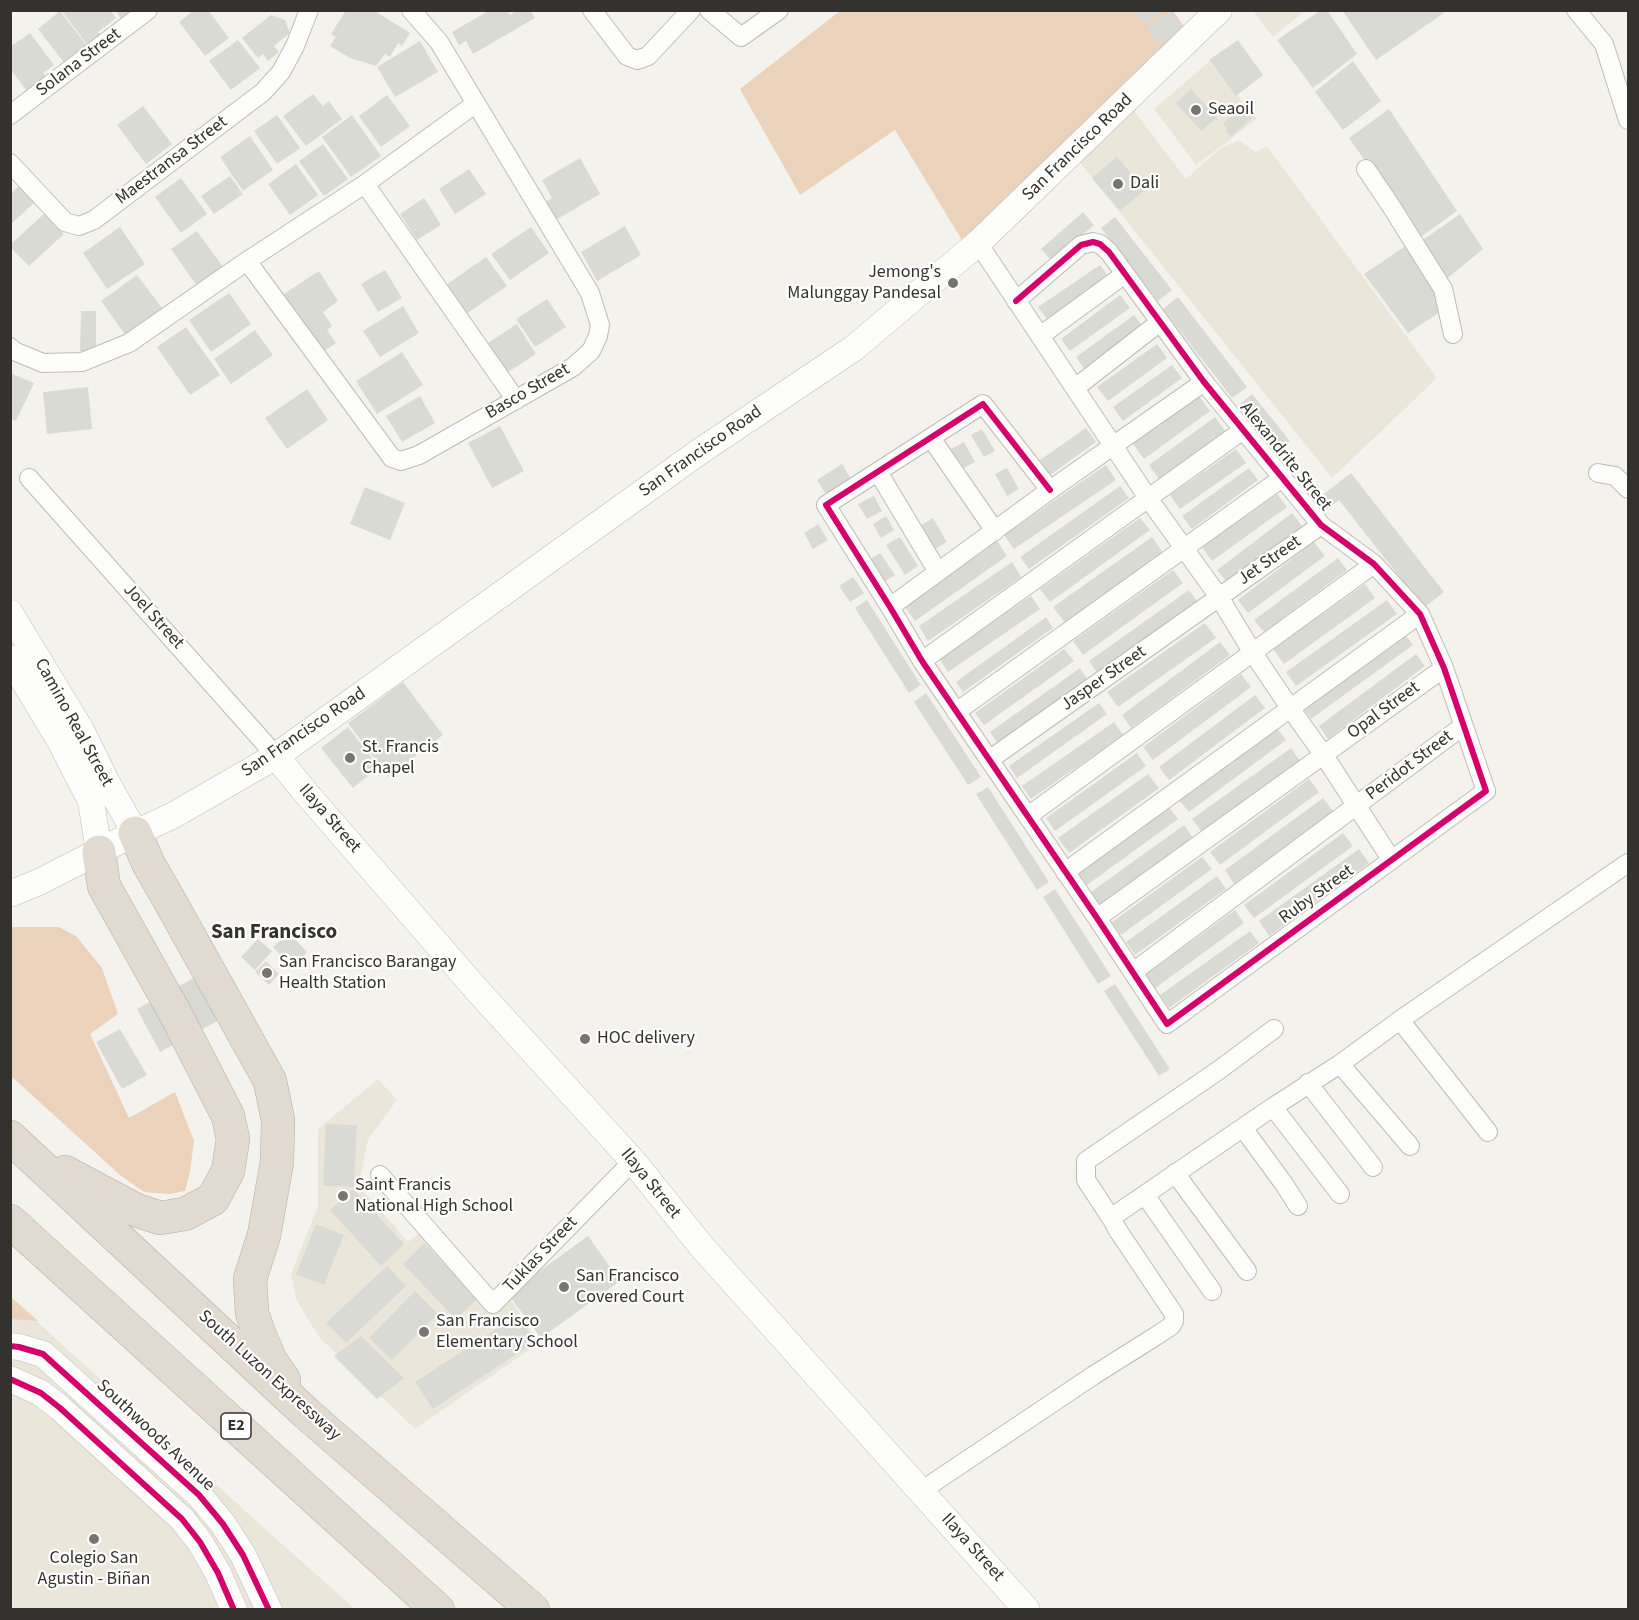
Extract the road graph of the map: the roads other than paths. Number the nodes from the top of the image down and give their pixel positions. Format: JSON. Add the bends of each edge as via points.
{"nodes":[{"id":1,"x":148,"y":10,"type":"edge"},
{"id":2,"x":309,"y":10,"type":"edge"},
{"id":3,"x":411,"y":10,"type":"edge"},
{"id":4,"x":592,"y":10,"type":"edge"},
{"id":5,"x":691,"y":10,"type":"edge"},
{"id":6,"x":709,"y":10,"type":"edge"},
{"id":7,"x":779,"y":10,"type":"edge"},
{"id":8,"x":1220,"y":10,"type":"edge"},
{"id":9,"x":1576,"y":10,"type":"edge"},
{"id":10,"x":475,"y":104,"type":"junction"},
{"id":11,"x":10,"y":115,"type":"edge"},
{"id":12,"x":1629,"y":120,"type":"edge"},
{"id":13,"x":10,"y":163,"type":"edge"},
{"id":14,"x":1366,"y":169,"type":"dead end"},
{"id":15,"x":364,"y":184,"type":"junction"},
{"id":16,"x":978,"y":243,"type":"junction"},
{"id":17,"x":247,"y":261,"type":"junction"},
{"id":18,"x":1125,"y":274,"type":"junction"},
{"id":19,"x":1016,"y":301,"type":"junction"},
{"id":20,"x":1160,"y":322,"type":"junction"},
{"id":21,"x":1453,"y":334,"type":"dead end"},
{"id":22,"x":1040,"y":336,"type":"junction"},
{"id":23,"x":10,"y":347,"type":"edge"},
{"id":24,"x":1204,"y":382,"type":"junction"},
{"id":25,"x":1075,"y":388,"type":"junction"},
{"id":26,"x":516,"y":400,"type":"junction"},
{"id":27,"x":1243,"y":430,"type":"junction"},
{"id":28,"x":931,"y":438,"type":"junction"},
{"id":29,"x":1114,"y":447,"type":"junction"},
{"id":30,"x":878,"y":472,"type":"junction"},
{"id":31,"x":1598,"y":473,"type":"dead end"},
{"id":32,"x":29,"y":478,"type":"dead end"},
{"id":33,"x":1282,"y":478,"type":"junction"},
{"id":34,"x":1629,"y":489,"type":"edge"},
{"id":35,"x":1050,"y":490,"type":"junction"},
{"id":36,"x":1148,"y":498,"type":"junction"},
{"id":37,"x":1321,"y":525,"type":"junction"},
{"id":38,"x":995,"y":531,"type":"junction"},
{"id":39,"x":1184,"y":549,"type":"junction"},
{"id":40,"x":1374,"y":564,"type":"junction"},
{"id":41,"x":938,"y":572,"type":"junction"},
{"id":42,"x":1219,"y":597,"type":"junction"},
{"id":43,"x":890,"y":607,"type":"junction"},
{"id":44,"x":10,"y":614,"type":"edge"},
{"id":45,"x":1420,"y":614,"type":"junction"},
{"id":46,"x":1253,"y":653,"type":"junction"},
{"id":47,"x":10,"y":658,"type":"edge"},
{"id":48,"x":922,"y":661,"type":"junction"},
{"id":49,"x":1444,"y":668,"type":"junction"},
{"id":50,"x":1290,"y":708,"type":"junction"},
{"id":51,"x":956,"y":712,"type":"junction"},
{"id":52,"x":1463,"y":726,"type":"junction"},
{"id":53,"x":1323,"y":754,"type":"junction"},
{"id":54,"x":276,"y":756,"type":"junction"},
{"id":55,"x":990,"y":760,"type":"junction"},
{"id":56,"x":1486,"y":791,"type":"joint"},
{"id":57,"x":1357,"y":805,"type":"junction"},
{"id":58,"x":1028,"y":816,"type":"junction"},
{"id":59,"x":135,"y":833,"type":"junction"},
{"id":60,"x":99,"y":852,"type":"junction"},
{"id":61,"x":1391,"y":859,"type":"junction"},
{"id":62,"x":1629,"y":863,"type":"edge"},
{"id":63,"x":1065,"y":872,"type":"junction"},
{"id":64,"x":10,"y":894,"type":"edge"},
{"id":65,"x":1097,"y":918,"type":"junction"},
{"id":66,"x":1133,"y":972,"type":"junction"},
{"id":67,"x":1400,"y":1020,"type":"junction"},
{"id":68,"x":1274,"y":1029,"type":"dead end"},
{"id":69,"x":1340,"y":1064,"type":"junction"},
{"id":70,"x":1308,"y":1083,"type":"junction"},
{"id":71,"x":1273,"y":1107,"type":"junction"},
{"id":72,"x":1243,"y":1128,"type":"junction"},
{"id":73,"x":1488,"y":1132,"type":"dead end"},
{"id":74,"x":17,"y":1143,"type":"edge"},
{"id":75,"x":1410,"y":1146,"type":"dead end"},
{"id":76,"x":633,"y":1161,"type":"junction"},
{"id":77,"x":1373,"y":1167,"type":"dead end"},
{"id":78,"x":1175,"y":1173,"type":"junction"},
{"id":79,"x":380,"y":1175,"type":"dead end"},
{"id":80,"x":1340,"y":1194,"type":"dead end"},
{"id":81,"x":1145,"y":1195,"type":"junction"},
{"id":82,"x":1298,"y":1206,"type":"dead end"},
{"id":83,"x":10,"y":1221,"type":"edge"},
{"id":84,"x":1113,"y":1221,"type":"junction"},
{"id":85,"x":1247,"y":1271,"type":"dead end"},
{"id":86,"x":1212,"y":1291,"type":"dead end"},
{"id":87,"x":10,"y":1346,"type":"edge"},
{"id":88,"x":62,"y":1370,"type":"junction"},
{"id":89,"x":10,"y":1379,"type":"edge"},
{"id":90,"x":40,"y":1393,"type":"junction"},
{"id":91,"x":307,"y":1414,"type":"junction"},
{"id":92,"x":921,"y":1491,"type":"junction"},
{"id":93,"x":234,"y":1610,"type":"edge"},
{"id":94,"x":269,"y":1610,"type":"edge"},
{"id":95,"x":438,"y":1610,"type":"edge"},
{"id":96,"x":533,"y":1610,"type":"edge"},
{"id":97,"x":1027,"y":1610,"type":"edge"}],
"edges":[{"from":1,"to":11,"type":"street","name":"Solana Street"},
{"from":2,"to":13,"type":"street","name":"Maestransa Street","via":[[281,72],[263,92],[94,220],[79,226],[65,222]]},
{"from":3,"to":10,"type":"street","name":"Basco Street","via":[[439,42]]},
{"from":4,"to":5,"type":"street","via":[[627,56],[637,60],[648,56]]},
{"from":6,"to":7,"type":"street","via":[[741,37]]},
{"from":8,"to":16,"type":"street","name":"San Francisco Road"},
{"from":9,"to":12,"type":"street","via":[[1604,44]]},
{"from":10,"to":15,"type":"street"},
{"from":10,"to":26,"type":"street","name":"Basco Street","via":[[590,293],[600,325],[591,351],[573,368]]},
{"from":14,"to":21,"type":"street","via":[[1443,289]]},
{"from":15,"to":17,"type":"street"},
{"from":15,"to":26,"type":"street"},
{"from":16,"to":19,"type":"street"},
{"from":16,"to":54,"type":"street","name":"San Francisco Road","via":[[854,348],[699,452]]},
{"from":17,"to":23,"type":"street","via":[[129,343],[82,362],[43,363]]},
{"from":17,"to":26,"type":"street","name":"Basco Street","via":[[392,458],[401,461],[419,454]]},
{"from":18,"to":19,"type":"street","name":"Alexandrite Street","via":[[1109,252],[1093,242],[1081,245]]},
{"from":18,"to":20,"type":"street","name":"Alexandrite Street"},
{"from":18,"to":22,"type":"street"},
{"from":19,"to":22,"type":"street"},
{"from":20,"to":24,"type":"street","name":"Alexandrite Street"},
{"from":20,"to":25,"type":"street"},
{"from":22,"to":25,"type":"street"},
{"from":24,"to":27,"type":"street","name":"Alexandrite Street"},
{"from":24,"to":29,"type":"street"},
{"from":25,"to":29,"type":"street"},
{"from":27,"to":33,"type":"street","name":"Alexandrite Street"},
{"from":27,"to":36,"type":"street"},
{"from":28,"to":30,"type":"street"},
{"from":28,"to":35,"type":"street","via":[[982,404]]},
{"from":28,"to":38,"type":"street"},
{"from":29,"to":35,"type":"street"},
{"from":29,"to":36,"type":"street"},
{"from":30,"to":41,"type":"street"},
{"from":30,"to":43,"type":"street","via":[[826,505]]},
{"from":31,"to":34,"type":"street","via":[[1615,476]]},
{"from":32,"to":54,"type":"street","name":"Joel Street"},
{"from":33,"to":37,"type":"street","name":"Alexandrite Street"},
{"from":33,"to":39,"type":"street"},
{"from":35,"to":38,"type":"street"},
{"from":36,"to":39,"type":"street"},
{"from":36,"to":48,"type":"street"},
{"from":37,"to":40,"type":"street","name":"Alexandrite Street"},
{"from":37,"to":42,"type":"street","name":"Jet Street"},
{"from":38,"to":41,"type":"street"},
{"from":39,"to":42,"type":"street"},
{"from":39,"to":51,"type":"street"},
{"from":40,"to":45,"type":"street","name":"Alexandrite Street"},
{"from":40,"to":46,"type":"street"},
{"from":41,"to":43,"type":"street"},
{"from":42,"to":46,"type":"street"},
{"from":42,"to":55,"type":"street","name":"Jasper Street"},
{"from":43,"to":48,"type":"street"},
{"from":44,"to":59,"type":"street","name":"Camino Real Street","via":[[81,730]]},
{"from":45,"to":49,"type":"street","name":"Alexandrite Street"},
{"from":45,"to":50,"type":"street"},
{"from":46,"to":50,"type":"street"},
{"from":46,"to":58,"type":"street"},
{"from":47,"to":60,"type":"street","name":"Camino Real Street","via":[[91,801]]},
{"from":48,"to":51,"type":"street"},
{"from":49,"to":52,"type":"street","name":"Alexandrite Street"},
{"from":49,"to":53,"type":"street","name":"Opal Street"},
{"from":50,"to":53,"type":"street"},
{"from":50,"to":63,"type":"street"},
{"from":51,"to":55,"type":"street"},
{"from":52,"to":56,"type":"street","name":"Alexandrite Street"},
{"from":52,"to":57,"type":"street","name":"Peridot Street"},
{"from":53,"to":57,"type":"street"},
{"from":53,"to":65,"type":"street","name":"Opal Street"},
{"from":54,"to":59,"type":"street","name":"San Francisco Road"},
{"from":54,"to":76,"type":"street","name":"Ilaya Street","via":[[477,990]]},
{"from":55,"to":58,"type":"street"},
{"from":56,"to":61,"type":"street","name":"Ruby Street"},
{"from":57,"to":61,"type":"street"},
{"from":57,"to":66,"type":"street","name":"Peridot Street"},
{"from":58,"to":63,"type":"street"},
{"from":59,"to":60,"type":"street"},
{"from":59,"to":91,"type":"highway","via":[[149,865],[270,1081],[278,1120],[277,1162],[264,1235],[250,1279],[252,1313],[271,1361]]},
{"from":60,"to":64,"type":"street"},
{"from":60,"to":74,"type":"highway","via":[[104,886],[228,1116],[233,1139],[228,1171],[213,1200],[185,1214],[160,1218],[136,1210]]},
{"from":61,"to":66,"type":"street","name":"Ruby Street","via":[[1167,1024]]},
{"from":62,"to":67,"type":"street"},
{"from":63,"to":65,"type":"street"},
{"from":65,"to":66,"type":"street"},
{"from":67,"to":69,"type":"street"},
{"from":67,"to":73,"type":"street"},
{"from":68,"to":84,"type":"street","via":[[1086,1161],[1086,1180]]},
{"from":69,"to":70,"type":"street"},
{"from":69,"to":75,"type":"street"},
{"from":70,"to":71,"type":"street"},
{"from":70,"to":77,"type":"street"},
{"from":71,"to":72,"type":"street"},
{"from":71,"to":80,"type":"street"},
{"from":72,"to":78,"type":"street"},
{"from":72,"to":82,"type":"street"},
{"from":74,"to":91,"type":"highway","name":"South Luzon Expressway"},
{"from":76,"to":79,"type":"street","name":"Tuklas Street","via":[[494,1304]]},
{"from":76,"to":92,"type":"street","name":"Ilaya Street","via":[[702,1247]]},
{"from":78,"to":81,"type":"street"},
{"from":78,"to":85,"type":"street"},
{"from":81,"to":84,"type":"street","via":[[1115,1215]]},
{"from":81,"to":86,"type":"street"},
{"from":83,"to":95,"type":"highway","number":"E2"},
{"from":84,"to":92,"type":"street","via":[[1174,1314],[1171,1326]]},
{"from":87,"to":88,"type":"street","name":"Southwoods Avenue","via":[[43,1354]]},
{"from":88,"to":90,"type":"street"},
{"from":88,"to":94,"type":"street","name":"Southwoods Avenue","via":[[199,1495],[243,1555]]},
{"from":89,"to":90,"type":"street"},
{"from":90,"to":93,"type":"street","via":[[182,1519],[219,1573]]},
{"from":91,"to":96,"type":"highway","name":"South Luzon Expressway"},
{"from":92,"to":97,"type":"street","name":"Ilaya Street"}]}
